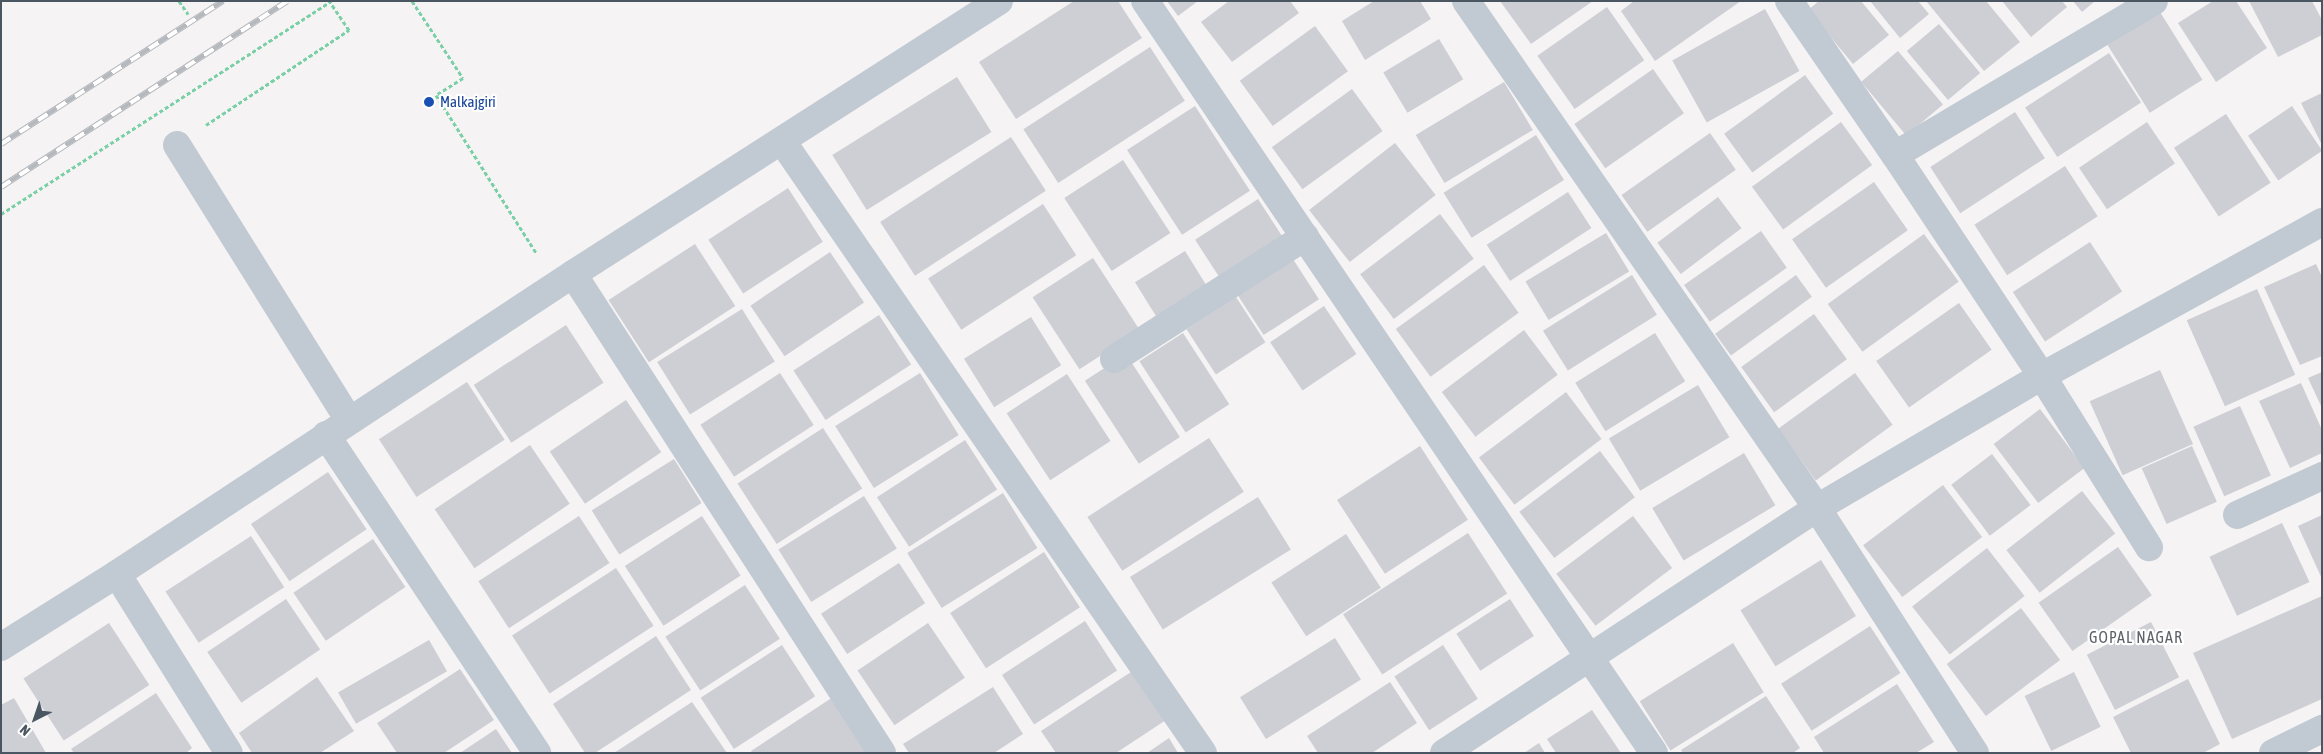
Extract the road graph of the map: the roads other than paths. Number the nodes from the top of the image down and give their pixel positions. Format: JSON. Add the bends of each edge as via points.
{"nodes":[{"id":1,"x":998,"y":1,"type":"edge"},
{"id":2,"x":1145,"y":1,"type":"edge"},
{"id":3,"x":1466,"y":1,"type":"edge"},
{"id":4,"x":1789,"y":1,"type":"edge"},
{"id":5,"x":2154,"y":1,"type":"edge"},
{"id":6,"x":782,"y":141,"type":"junction"},
{"id":7,"x":177,"y":145,"type":"road end"},
{"id":8,"x":1895,"y":155,"type":"junction"},
{"id":9,"x":2322,"y":222,"type":"edge"},
{"id":10,"x":1305,"y":237,"type":"junction"},
{"id":11,"x":565,"y":279,"type":"junction"},
{"id":12,"x":1114,"y":359,"type":"dead end"},
{"id":13,"x":2042,"y":376,"type":"junction"},
{"id":14,"x":349,"y":420,"type":"junction"},
{"id":15,"x":326,"y":435,"type":"junction"},
{"id":16,"x":2322,"y":476,"type":"edge"},
{"id":17,"x":1817,"y":508,"type":"junction"},
{"id":18,"x":2236,"y":515,"type":"dead end"},
{"id":19,"x":2149,"y":548,"type":"dead end"},
{"id":20,"x":117,"y":574,"type":"junction"},
{"id":21,"x":1,"y":647,"type":"edge"},
{"id":22,"x":1591,"y":658,"type":"junction"},
{"id":23,"x":2322,"y":729,"type":"edge"},
{"id":24,"x":229,"y":753,"type":"edge"},
{"id":25,"x":537,"y":753,"type":"edge"},
{"id":26,"x":882,"y":753,"type":"edge"},
{"id":27,"x":1203,"y":753,"type":"edge"},
{"id":28,"x":1444,"y":753,"type":"edge"},
{"id":29,"x":1654,"y":753,"type":"edge"},
{"id":30,"x":1975,"y":753,"type":"edge"},
{"id":31,"x":2273,"y":753,"type":"edge"}],
"edges":[{"from":1,"to":6,"type":"street"},
{"from":2,"to":10,"type":"street"},
{"from":3,"to":17,"type":"street"},
{"from":4,"to":8,"type":"street"},
{"from":5,"to":8,"type":"street"},
{"from":6,"to":11,"type":"street"},
{"from":6,"to":27,"type":"street"},
{"from":7,"to":14,"type":"street"},
{"from":8,"to":13,"type":"street"},
{"from":9,"to":13,"type":"street"},
{"from":10,"to":12,"type":"street"},
{"from":10,"to":22,"type":"street"},
{"from":11,"to":14,"type":"street"},
{"from":11,"to":26,"type":"street"},
{"from":13,"to":17,"type":"street"},
{"from":13,"to":19,"type":"street"},
{"from":14,"to":15,"type":"street"},
{"from":15,"to":20,"type":"street"},
{"from":15,"to":25,"type":"street"},
{"from":16,"to":18,"type":"street"},
{"from":17,"to":22,"type":"street"},
{"from":17,"to":30,"type":"street"},
{"from":20,"to":21,"type":"street"},
{"from":20,"to":24,"type":"street"},
{"from":22,"to":28,"type":"street"},
{"from":22,"to":29,"type":"street"},
{"from":23,"to":31,"type":"street"}]}
